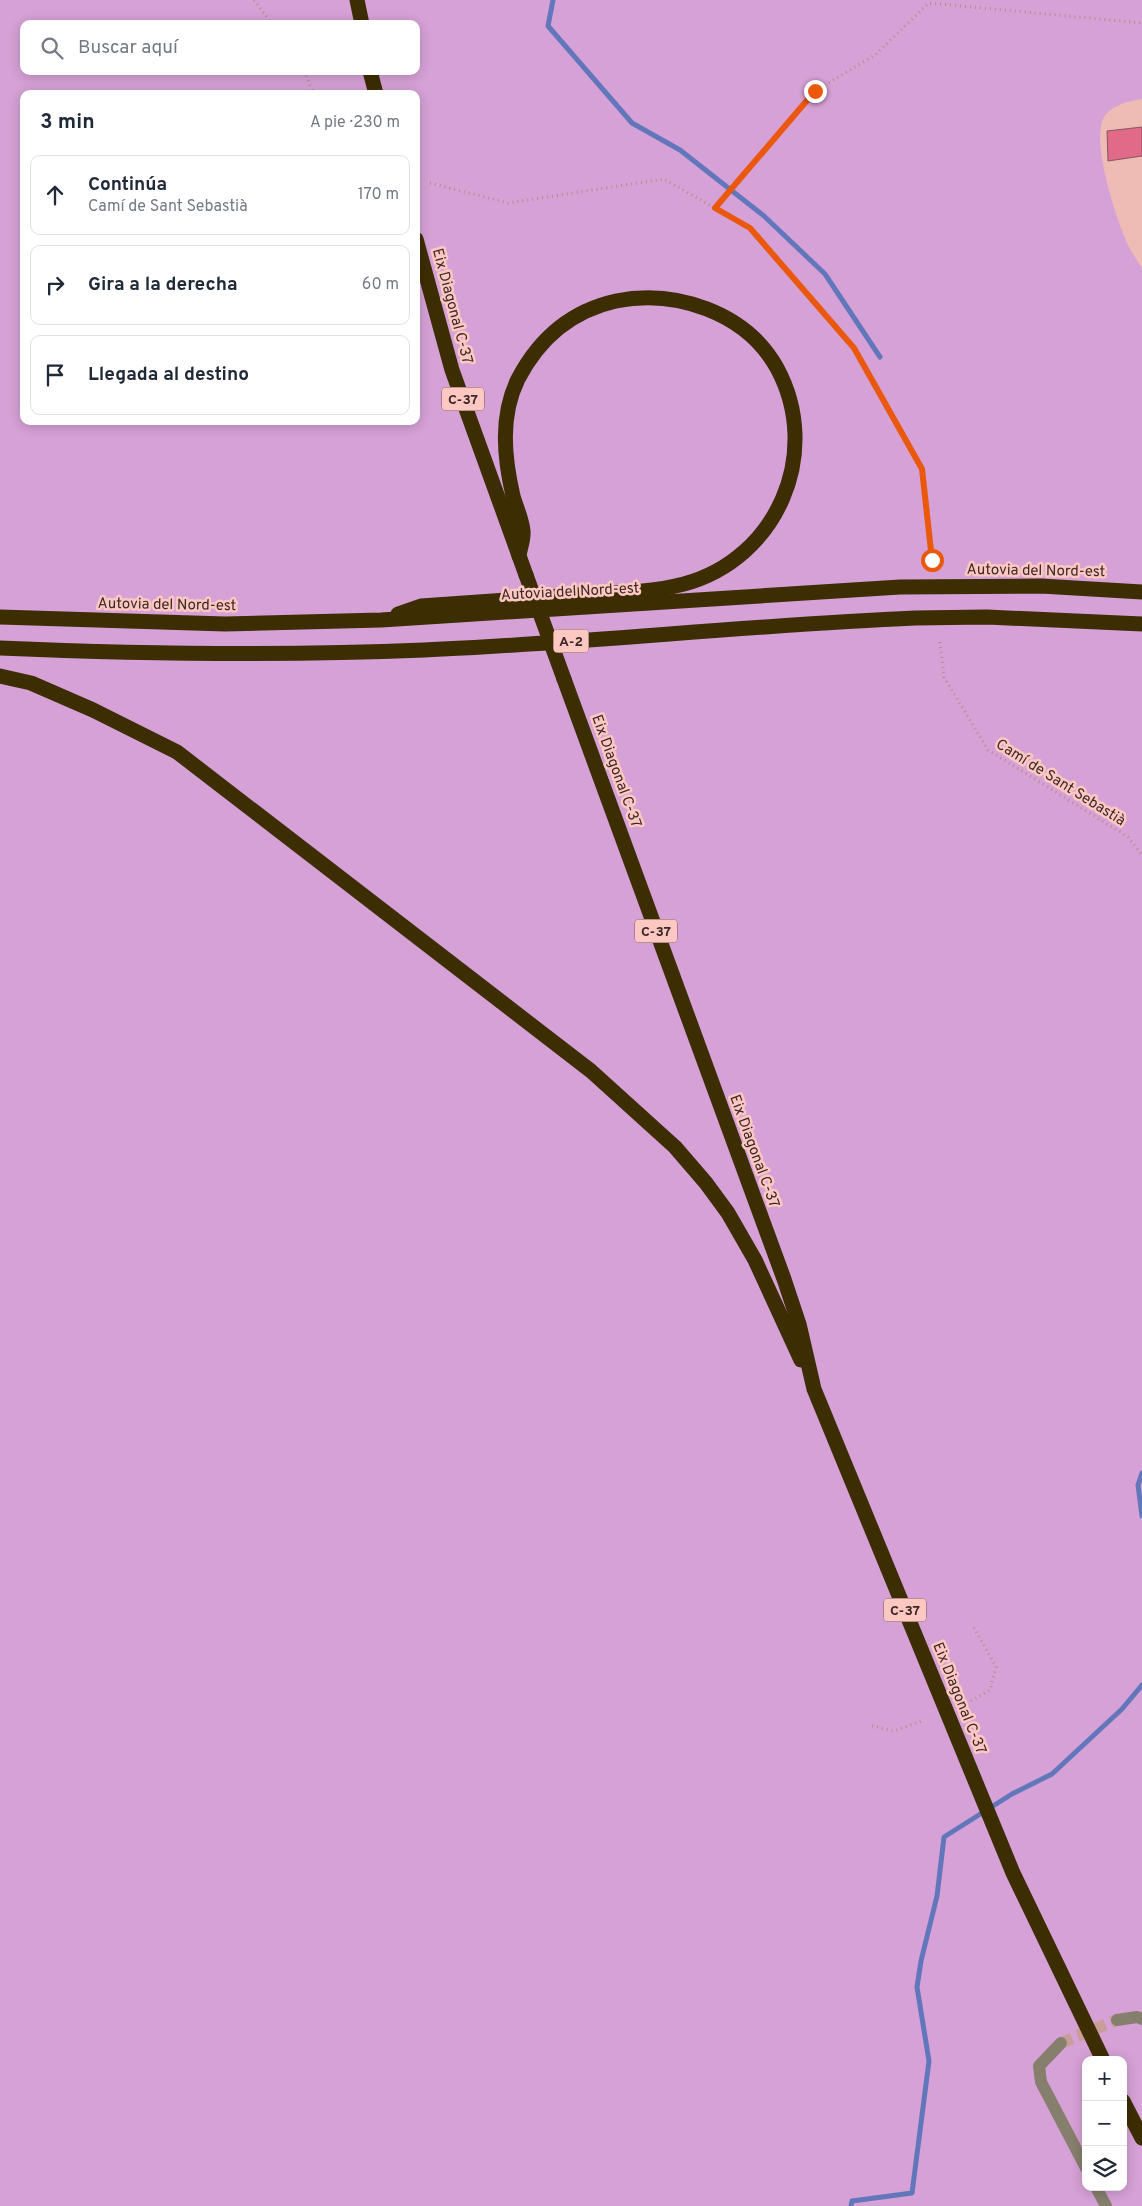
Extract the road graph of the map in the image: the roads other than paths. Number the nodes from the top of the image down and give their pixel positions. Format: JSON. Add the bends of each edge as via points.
{"nodes":[{"id":1,"x":357,"y":0,"type":"edge"},
{"id":2,"x":361,"y":20,"type":"edge"},
{"id":3,"x":371,"y":75,"type":"edge"},
{"id":4,"x":375,"y":90,"type":"edge"},
{"id":5,"x":420,"y":254,"type":"edge"},
{"id":6,"x":519,"y":556,"type":"junction"},
{"id":7,"x":1142,"y":592,"type":"edge"},
{"id":8,"x":0,"y":617,"type":"edge"},
{"id":9,"x":381,"y":620,"type":"junction"},
{"id":10,"x":1142,"y":624,"type":"edge"},
{"id":11,"x":0,"y":648,"type":"edge"},
{"id":12,"x":0,"y":676,"type":"edge"},
{"id":13,"x":814,"y":1389,"type":"junction"},
{"id":14,"x":1142,"y":2019,"type":"edge"},
{"id":15,"x":1116,"y":2020,"type":"tunnel mouth"},
{"id":16,"x":1061,"y":2043,"type":"tunnel mouth"},
{"id":17,"x":1101,"y":2056,"type":"edge"},
{"id":18,"x":1127,"y":2109,"type":"edge"},
{"id":19,"x":1142,"y":2138,"type":"edge"},
{"id":20,"x":1082,"y":2160,"type":"edge"},
{"id":21,"x":1098,"y":2191,"type":"edge"},
{"id":22,"x":1106,"y":2206,"type":"edge"}],
"edges":[{"from":1,"to":2,"type":"highway"},
{"from":3,"to":4,"type":"highway"},
{"from":5,"to":6,"type":"highway","name":"Eix Diagonal C-37","number":"C-37","via":[[452,370]]},
{"from":6,"to":9,"type":"highway","via":[[523,532],[506,458],[506,408],[529,360],[548,338],[593,306],[631,298],[657,297],[688,302],[716,313],[737,325],[759,345],[777,368],[787,394],[794,420],[795,446],[782,504],[769,526],[733,561],[677,585],[633,592],[420,606]]},
{"from":6,"to":13,"type":"highway","name":"Eix Diagonal C-37","number":"C-37","bridge":true,"via":[[800,1324]]},
{"from":7,"to":9,"type":"highway","name":"Autovia del Nord-est","number":"A-2","via":[[1041,586],[900,587]]},
{"from":8,"to":9,"type":"highway","name":"Autovia del Nord-est","number":"A-2","via":[[225,624]]},
{"from":10,"to":11,"type":"highway","number":"A-2","via":[[987,617],[915,618],[425,650],[256,655]]},
{"from":12,"to":13,"type":"highway","via":[[31,683],[177,752],[591,1071],[635,1109],[675,1148],[728,1213],[755,1260]]},
{"from":13,"to":17,"type":"highway","name":"Eix Diagonal C-37","number":"C-37","via":[[1013,1873]]},
{"from":14,"to":15,"type":"street"},
{"from":16,"to":20,"type":"street","via":[[1039,2066],[1041,2082]]},
{"from":18,"to":19,"type":"highway"},
{"from":21,"to":22,"type":"street"}]}
